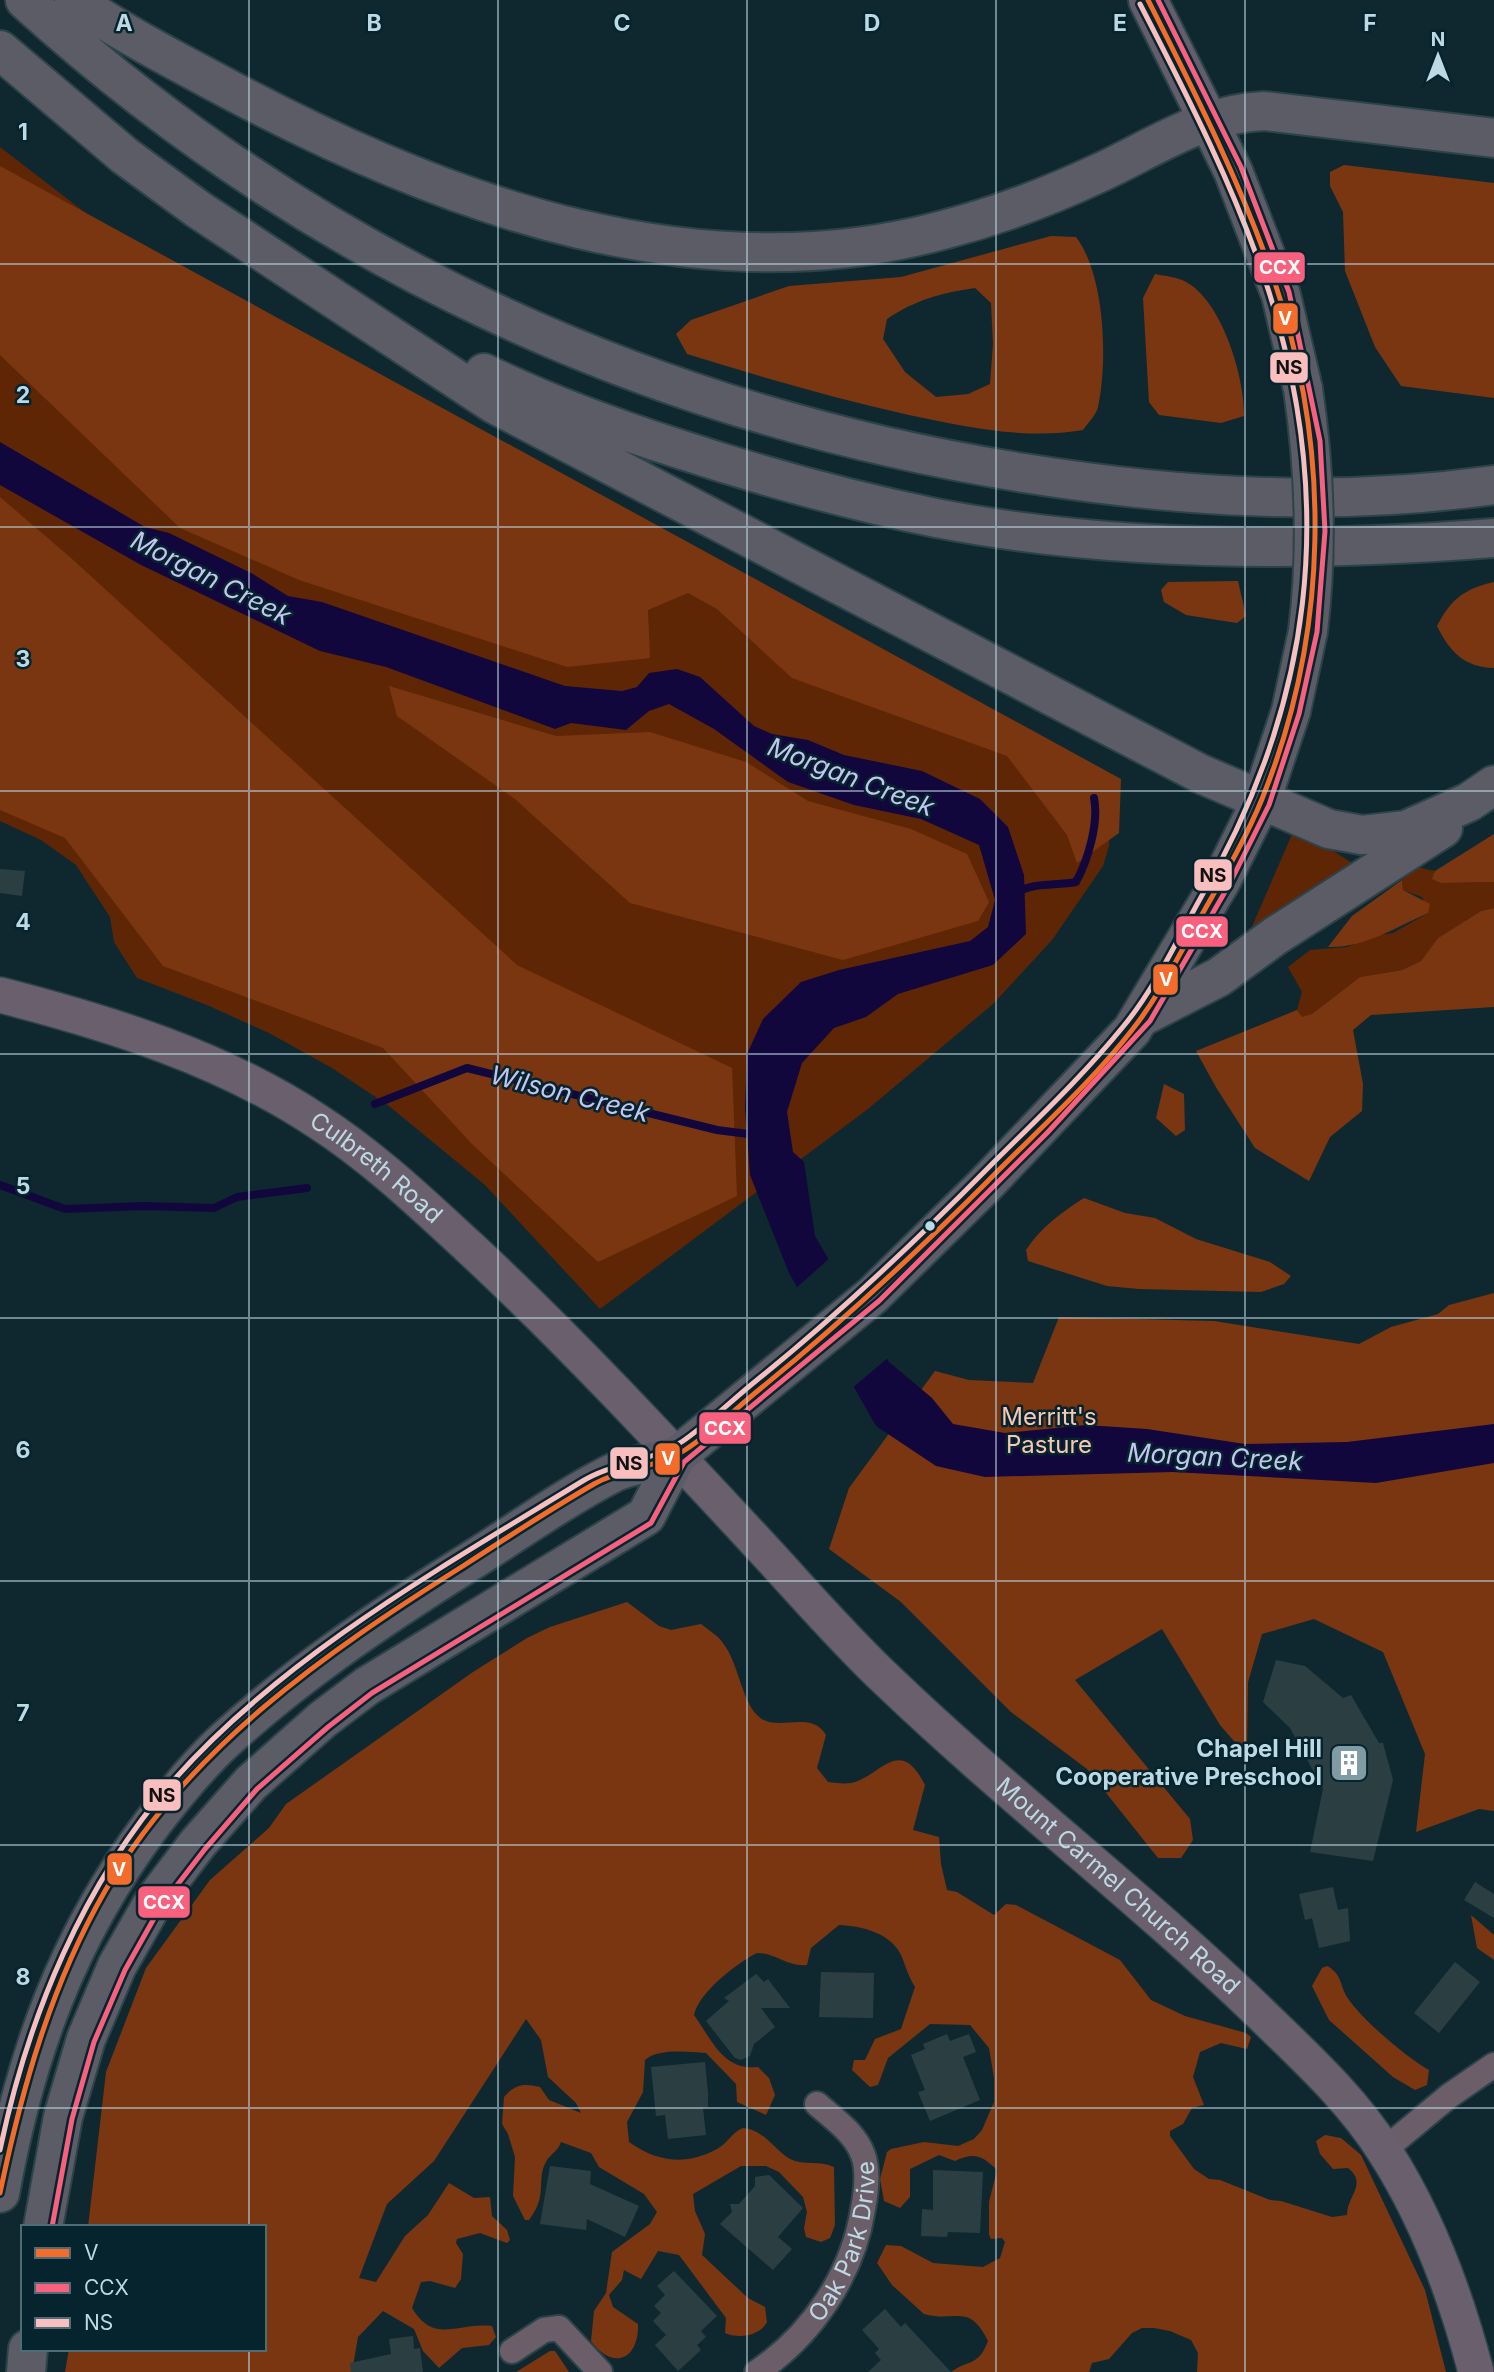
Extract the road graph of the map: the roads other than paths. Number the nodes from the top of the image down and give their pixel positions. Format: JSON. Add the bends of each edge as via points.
{"nodes":[{"id":1,"x":25,"y":0,"type":"edge"},
{"id":2,"x":74,"y":0,"type":"edge"},
{"id":3,"x":1148,"y":0,"type":"edge"},
{"id":4,"x":0,"y":50,"type":"edge"},
{"id":5,"x":1208,"y":120,"type":"junction"},
{"id":6,"x":1494,"y":138,"type":"edge"},
{"id":7,"x":324,"y":290,"type":"junction"},
{"id":8,"x":1494,"y":485,"type":"edge"},
{"id":9,"x":1494,"y":538,"type":"edge"},
{"id":10,"x":1482,"y":794,"type":"edge"},
{"id":11,"x":1261,"y":801,"type":"junction"},
{"id":12,"x":0,"y":995,"type":"edge"},
{"id":13,"x":1143,"y":1016,"type":"junction"},
{"id":14,"x":677,"y":1457,"type":"junction"},
{"id":15,"x":1494,"y":2065,"type":"edge"},
{"id":16,"x":817,"y":2104,"type":"dead end"},
{"id":17,"x":1384,"y":2150,"type":"junction"},
{"id":18,"x":0,"y":2193,"type":"edge"},
{"id":19,"x":43,"y":2225,"type":"edge"},
{"id":20,"x":28,"y":2351,"type":"edge"},
{"id":21,"x":512,"y":2351,"type":"dead end"},
{"id":22,"x":787,"y":2364,"type":"edge"},
{"id":23,"x":594,"y":2366,"type":"edge"},
{"id":24,"x":26,"y":2372,"type":"edge"},
{"id":25,"x":757,"y":2372,"type":"edge"},
{"id":26,"x":1476,"y":2372,"type":"edge"}],
"edges":[{"from":1,"to":8,"type":"highway","via":[[132,91],[224,160],[364,247],[475,306],[617,368],[796,425],[942,460],[1110,487],[1328,499]]},
{"from":2,"to":5,"type":"highway","via":[[301,127],[437,185],[538,220],[695,249],[850,248],[939,232],[1009,211]]},
{"from":3,"to":5,"type":"main road"},
{"from":4,"to":7,"type":"highway","via":[[125,156]]},
{"from":5,"to":6,"type":"highway","via":[[1264,111]]},
{"from":5,"to":11,"type":"highway","bridge":true,"via":[[1282,295],[1303,388],[1314,472],[1316,530],[1308,631],[1291,711]]},
{"from":7,"to":9,"type":"highway","via":[[504,383],[621,430],[815,490],[938,518],[1066,536],[1291,548]]},
{"from":7,"to":11,"type":"highway","via":[[494,404],[922,630]]},
{"from":10,"to":11,"type":"highway","via":[[1406,830],[1362,835],[1329,829]]},
{"from":10,"to":13,"type":"highway","via":[[1445,827],[1219,977]]},
{"from":11,"to":13,"type":"highway"},
{"from":12,"to":14,"type":"main road","name":"Culbreth Road","via":[[90,1017],[201,1060],[318,1122],[379,1165],[510,1285]]},
{"from":13,"to":14,"type":"highway","via":[[1041,1126],[855,1311]]},
{"from":14,"to":17,"type":"main road","name":"Mount Carmel Church Road","via":[[882,1676],[959,1748],[1182,1938],[1326,2078]]},
{"from":14,"to":18,"type":"highway","via":[[613,1472],[388,1614],[292,1683],[222,1742],[173,1796],[124,1862],[85,1926],[53,1995],[29,2063]]},
{"from":14,"to":19,"type":"highway","via":[[646,1516],[367,1686],[251,1783],[198,1843],[154,1901],[86,2039],[63,2117]]},
{"from":15,"to":17,"type":"street"},
{"from":16,"to":22,"type":"street","name":"Oak Park Drive","via":[[853,2136],[864,2156],[866,2191],[860,2231],[848,2265]]},
{"from":17,"to":26,"type":"main road","name":"Mount Carmel Church Road","via":[[1431,2237]]},
{"from":20,"to":24,"type":"highway"},
{"from":21,"to":23,"type":"street","via":[[544,2330],[559,2329]]},
{"from":22,"to":25,"type":"street","name":"Oak Park Drive"}]}
